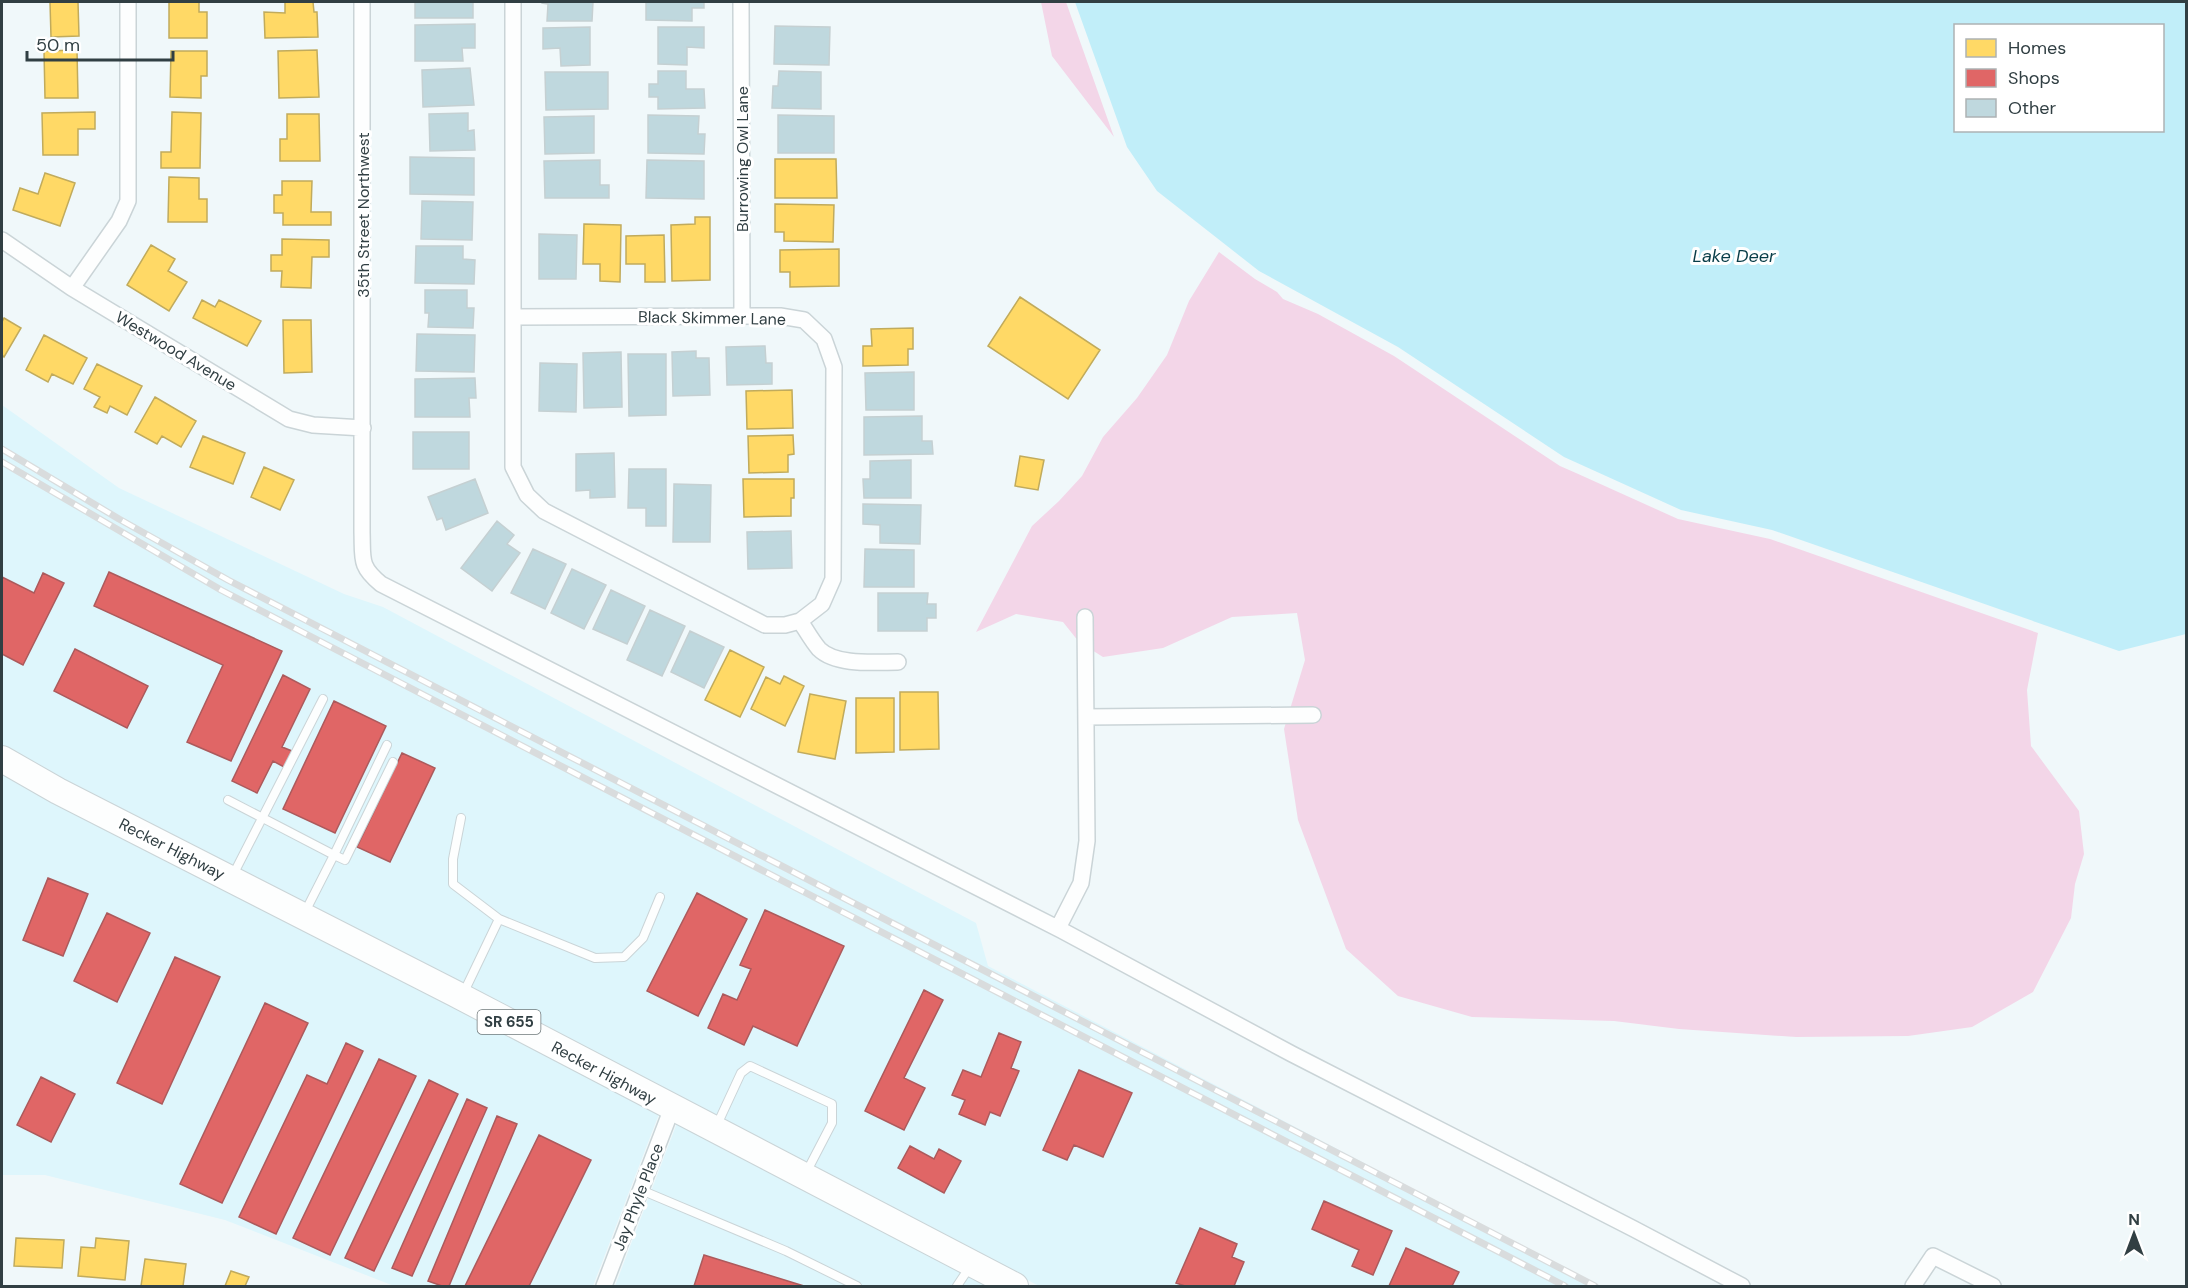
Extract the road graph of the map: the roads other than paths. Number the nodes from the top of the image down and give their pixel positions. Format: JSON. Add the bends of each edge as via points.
{"nodes":[{"id":1,"x":128,"y":2,"type":"edge"},
{"id":2,"x":362,"y":2,"type":"edge"},
{"id":3,"x":513,"y":2,"type":"edge"},
{"id":4,"x":741,"y":2,"type":"edge"},
{"id":5,"x":2,"y":240,"type":"edge"},
{"id":6,"x":72,"y":288,"type":"junction"},
{"id":7,"x":742,"y":316,"type":"junction"},
{"id":8,"x":513,"y":317,"type":"junction"},
{"id":9,"x":363,"y":428,"type":"junction"},
{"id":10,"x":1085,"y":617,"type":"dead end"},
{"id":11,"x":800,"y":621,"type":"junction"},
{"id":12,"x":898,"y":662,"type":"dead end"},
{"id":13,"x":323,"y":699,"type":"dead end"},
{"id":14,"x":1313,"y":715,"type":"dead end"},
{"id":15,"x":1086,"y":717,"type":"junction"},
{"id":16,"x":387,"y":745,"type":"dead end"},
{"id":17,"x":2,"y":759,"type":"edge"},
{"id":18,"x":393,"y":762,"type":"dead end"},
{"id":19,"x":228,"y":800,"type":"dead end"},
{"id":20,"x":262,"y":817,"type":"junction"},
{"id":21,"x":461,"y":818,"type":"dead end"},
{"id":22,"x":334,"y":855,"type":"junction"},
{"id":23,"x":231,"y":879,"type":"junction"},
{"id":24,"x":660,"y":897,"type":"dead end"},
{"id":25,"x":303,"y":916,"type":"junction"},
{"id":26,"x":499,"y":919,"type":"junction"},
{"id":27,"x":1058,"y":928,"type":"junction"},
{"id":28,"x":461,"y":998,"type":"junction"},
{"id":29,"x":672,"y":1108,"type":"junction"},
{"id":30,"x":714,"y":1130,"type":"junction"},
{"id":31,"x":804,"y":1177,"type":"junction"},
{"id":32,"x":641,"y":1190,"type":"junction"},
{"id":33,"x":972,"y":1264,"type":"junction"},
{"id":34,"x":604,"y":1287,"type":"edge"},
{"id":35,"x":857,"y":1287,"type":"edge"},
{"id":36,"x":957,"y":1287,"type":"edge"},
{"id":37,"x":1015,"y":1287,"type":"edge"},
{"id":38,"x":1742,"y":1287,"type":"edge"},
{"id":39,"x":1914,"y":1287,"type":"edge"},
{"id":40,"x":1993,"y":1287,"type":"edge"}],
"edges":[{"from":1,"to":6,"type":"street","via":[[128,201],[119,221]]},
{"from":2,"to":9,"type":"street","name":"35th Street Northwest"},
{"from":3,"to":8,"type":"street"},
{"from":4,"to":7,"type":"street","name":"Burrowing Owl Lane"},
{"from":5,"to":6,"type":"street","name":"Westwood Avenue"},
{"from":6,"to":9,"type":"street","name":"Westwood Avenue","via":[[289,419],[313,425]]},
{"from":7,"to":8,"type":"street","name":"Black Skimmer Lane"},
{"from":7,"to":11,"type":"street","name":"Black Skimmer Lane","via":[[804,320],[824,339],[834,367],[833,579],[822,604]]},
{"from":8,"to":11,"type":"street","via":[[513,467],[527,495],[544,511],[765,625]]},
{"from":9,"to":27,"type":"street","name":"35th Street Northwest","via":[[363,559],[367,572],[381,584]]},
{"from":10,"to":15,"type":"street"},
{"from":11,"to":12,"type":"street","via":[[820,650],[834,657],[856,662]]},
{"from":13,"to":20,"type":"lane"},
{"from":14,"to":15,"type":"street"},
{"from":15,"to":27,"type":"street","via":[[1087,841],[1081,883]]},
{"from":16,"to":22,"type":"lane"},
{"from":17,"to":23,"type":"main road","name":"Recker Highway","number":"SR 655"},
{"from":18,"to":22,"type":"lane","via":[[345,860]]},
{"from":19,"to":20,"type":"lane"},
{"from":20,"to":22,"type":"lane"},
{"from":20,"to":23,"type":"lane"},
{"from":21,"to":26,"type":"lane","via":[[453,859],[453,884]]},
{"from":22,"to":25,"type":"lane"},
{"from":23,"to":25,"type":"main road","name":"Recker Highway","number":"SR 655"},
{"from":24,"to":26,"type":"lane","via":[[643,938],[624,957],[595,958]]},
{"from":25,"to":28,"type":"main road","name":"Recker Highway","number":"SR 655"},
{"from":26,"to":28,"type":"lane"},
{"from":27,"to":38,"type":"street","name":"35th Street Northwest"},
{"from":28,"to":29,"type":"main road","name":"Recker Highway","number":"SR 655"},
{"from":29,"to":30,"type":"main road","name":"Recker Highway","number":"SR 655"},
{"from":29,"to":32,"type":"street","name":"Jay Phyle Place"},
{"from":30,"to":31,"type":"main road","name":"Recker Highway","number":"SR 655"},
{"from":30,"to":31,"type":"lane","via":[[741,1073],[750,1066],[832,1104],[832,1123]]},
{"from":31,"to":33,"type":"main road","name":"Recker Highway","number":"SR 655"},
{"from":32,"to":34,"type":"street","name":"Jay Phyle Place"},
{"from":32,"to":35,"type":"lane","via":[[786,1251]]},
{"from":33,"to":36,"type":"lane"},
{"from":33,"to":37,"type":"main road","name":"Recker Highway","number":"SR 655"},
{"from":39,"to":40,"type":"street","via":[[1933,1256]]}]}
